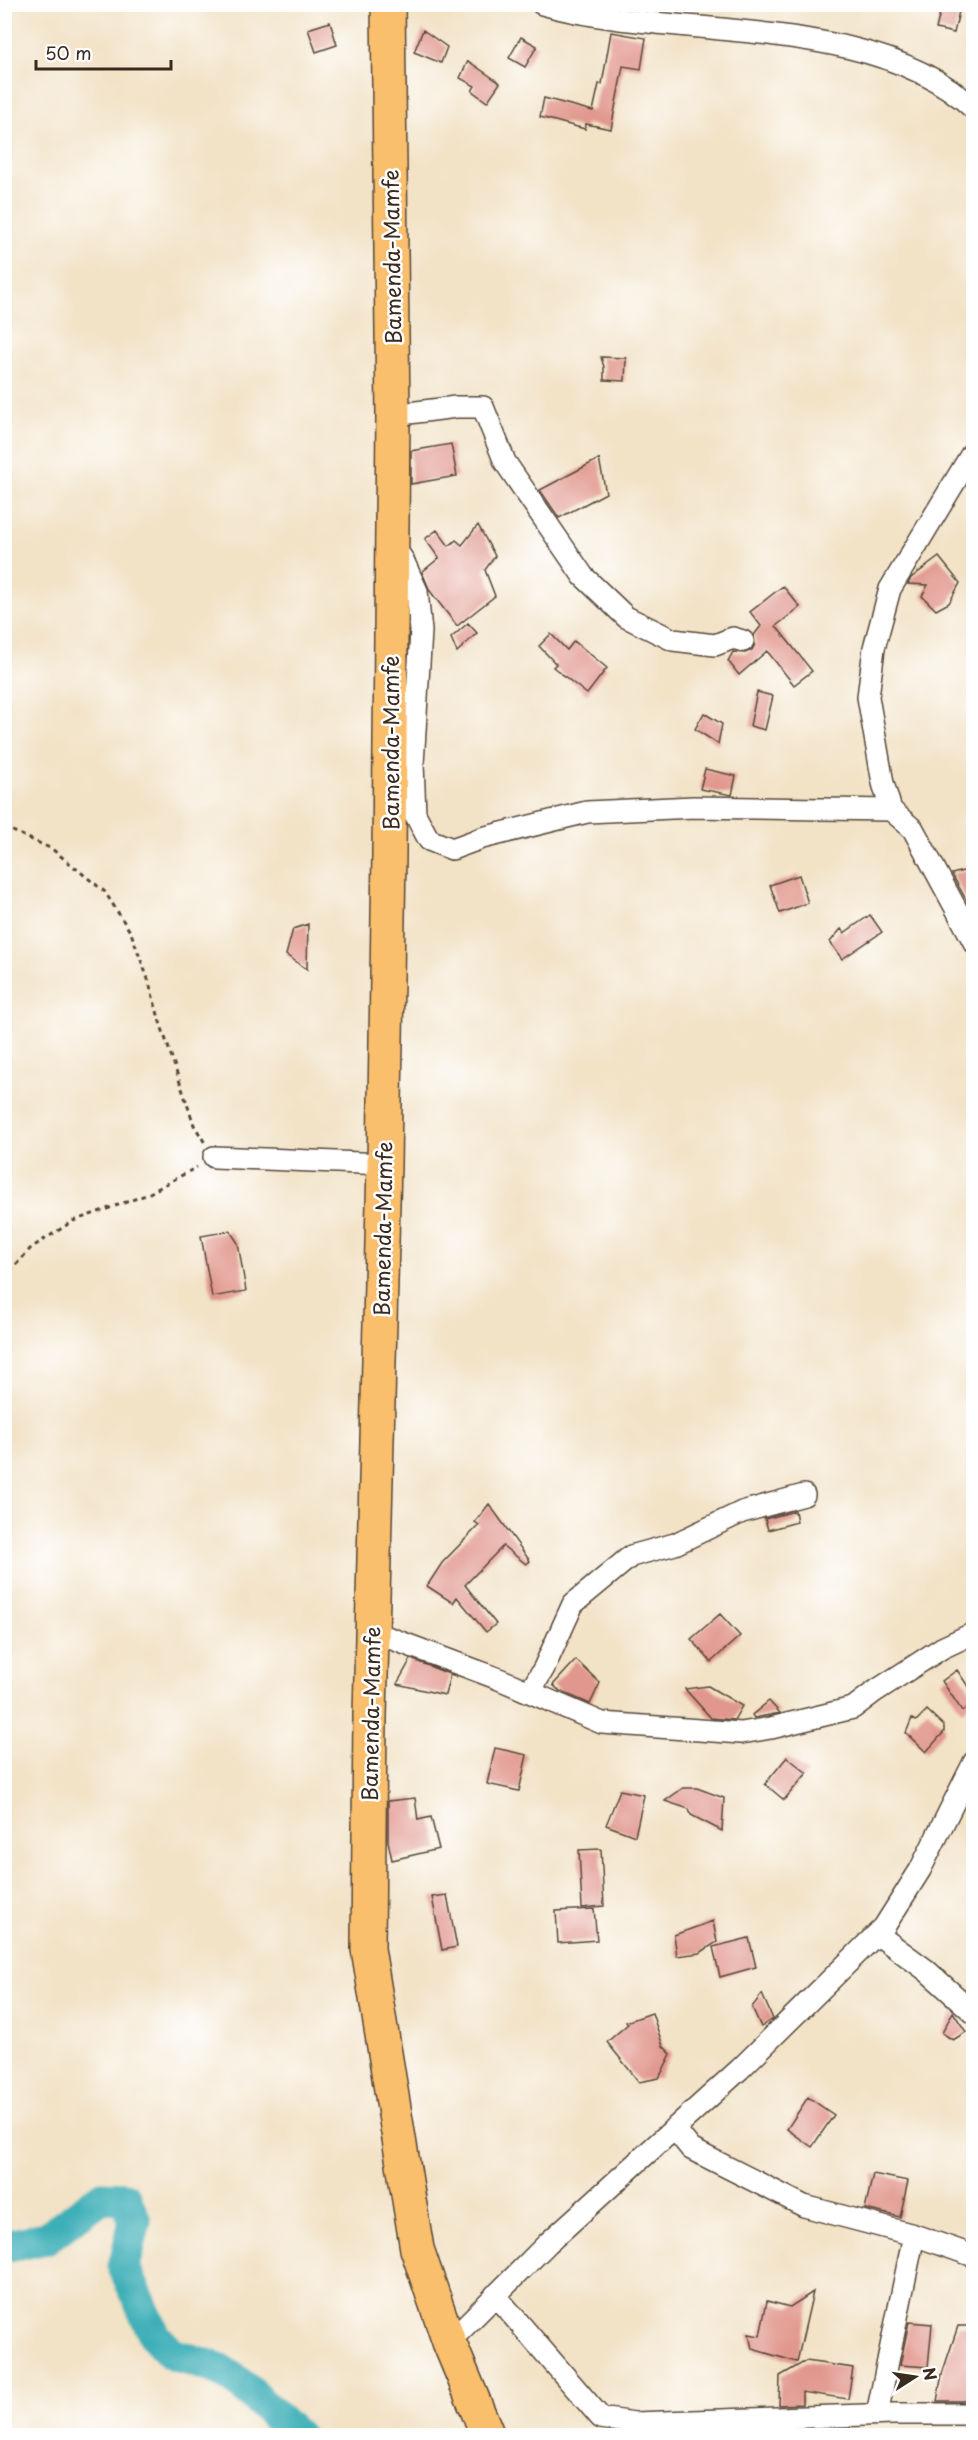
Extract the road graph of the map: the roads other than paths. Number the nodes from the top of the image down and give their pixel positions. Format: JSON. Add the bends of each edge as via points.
{"nodes":[{"id":1,"x":388,"y":4,"type":"edge"},
{"id":2,"x":542,"y":4,"type":"edge"},
{"id":3,"x":974,"y":109,"type":"edge"},
{"id":4,"x":393,"y":415,"type":"junction"},
{"id":5,"x":974,"y":450,"type":"edge"},
{"id":6,"x":392,"y":543,"type":"junction"},
{"id":7,"x":743,"y":641,"type":"dead end"},
{"id":8,"x":891,"y":810,"type":"junction"},
{"id":9,"x":974,"y":942,"type":"edge"},
{"id":10,"x":214,"y":1157,"type":"road end"},
{"id":11,"x":384,"y":1164,"type":"junction"},
{"id":12,"x":804,"y":1495,"type":"dead end"},
{"id":13,"x":372,"y":1631,"type":"junction"},
{"id":14,"x":974,"y":1632,"type":"edge"},
{"id":15,"x":530,"y":1692,"type":"junction"},
{"id":16,"x":974,"y":1762,"type":"edge"},
{"id":17,"x":877,"y":1934,"type":"junction"},
{"id":18,"x":974,"y":2013,"type":"edge"},
{"id":19,"x":674,"y":2128,"type":"junction"},
{"id":20,"x":914,"y":2235,"type":"junction"},
{"id":21,"x":974,"y":2256,"type":"edge"},
{"id":22,"x":495,"y":2295,"type":"junction"},
{"id":23,"x":448,"y":2342,"type":"junction"},
{"id":24,"x":877,"y":2414,"type":"junction"},
{"id":25,"x":974,"y":2414,"type":"edge"},
{"id":26,"x":488,"y":2436,"type":"edge"}],
"edges":[{"from":1,"to":4,"type":"highway","name":"Bamenda-Mamfe"},
{"from":2,"to":3,"type":"street","via":[[572,13],[743,32],[858,50],[936,81]]},
{"from":4,"to":6,"type":"highway","name":"Bamenda-Mamfe"},
{"from":4,"to":7,"type":"street","via":[[483,407],[505,462],[583,576],[626,617],[674,640],[716,645],[733,638]]},
{"from":5,"to":8,"type":"street","via":[[890,589],[873,648],[868,696]]},
{"from":6,"to":8,"type":"street","via":[[417,591],[421,631],[412,764],[415,814],[429,840],[452,849],[587,812],[694,807]]},
{"from":6,"to":11,"type":"highway","name":"Bamenda-Mamfe"},
{"from":8,"to":9,"type":"street","via":[[913,829]]},
{"from":10,"to":11,"type":"street"},
{"from":11,"to":13,"type":"highway","name":"Bamenda-Mamfe"},
{"from":12,"to":15,"type":"street","via":[[742,1512],[675,1544],[631,1556],[573,1605]]},
{"from":13,"to":15,"type":"street"},
{"from":13,"to":23,"type":"highway","name":"Bamenda-Mamfe","via":[[368,1949],[417,2249]]},
{"from":14,"to":15,"type":"street","via":[[942,1648],[853,1708],[741,1733],[602,1723]]},
{"from":16,"to":17,"type":"street","via":[[920,1870]]},
{"from":17,"to":18,"type":"street","via":[[926,1970]]},
{"from":17,"to":19,"type":"street"},
{"from":19,"to":20,"type":"street","via":[[691,2149],[804,2206]]},
{"from":19,"to":22,"type":"street"},
{"from":20,"to":21,"type":"street"},
{"from":20,"to":24,"type":"street"},
{"from":22,"to":23,"type":"street"},
{"from":22,"to":24,"type":"street","via":[[601,2418],[634,2423]]},
{"from":23,"to":26,"type":"highway","name":"Bamenda-Mamfe"},
{"from":24,"to":25,"type":"street"}]}
